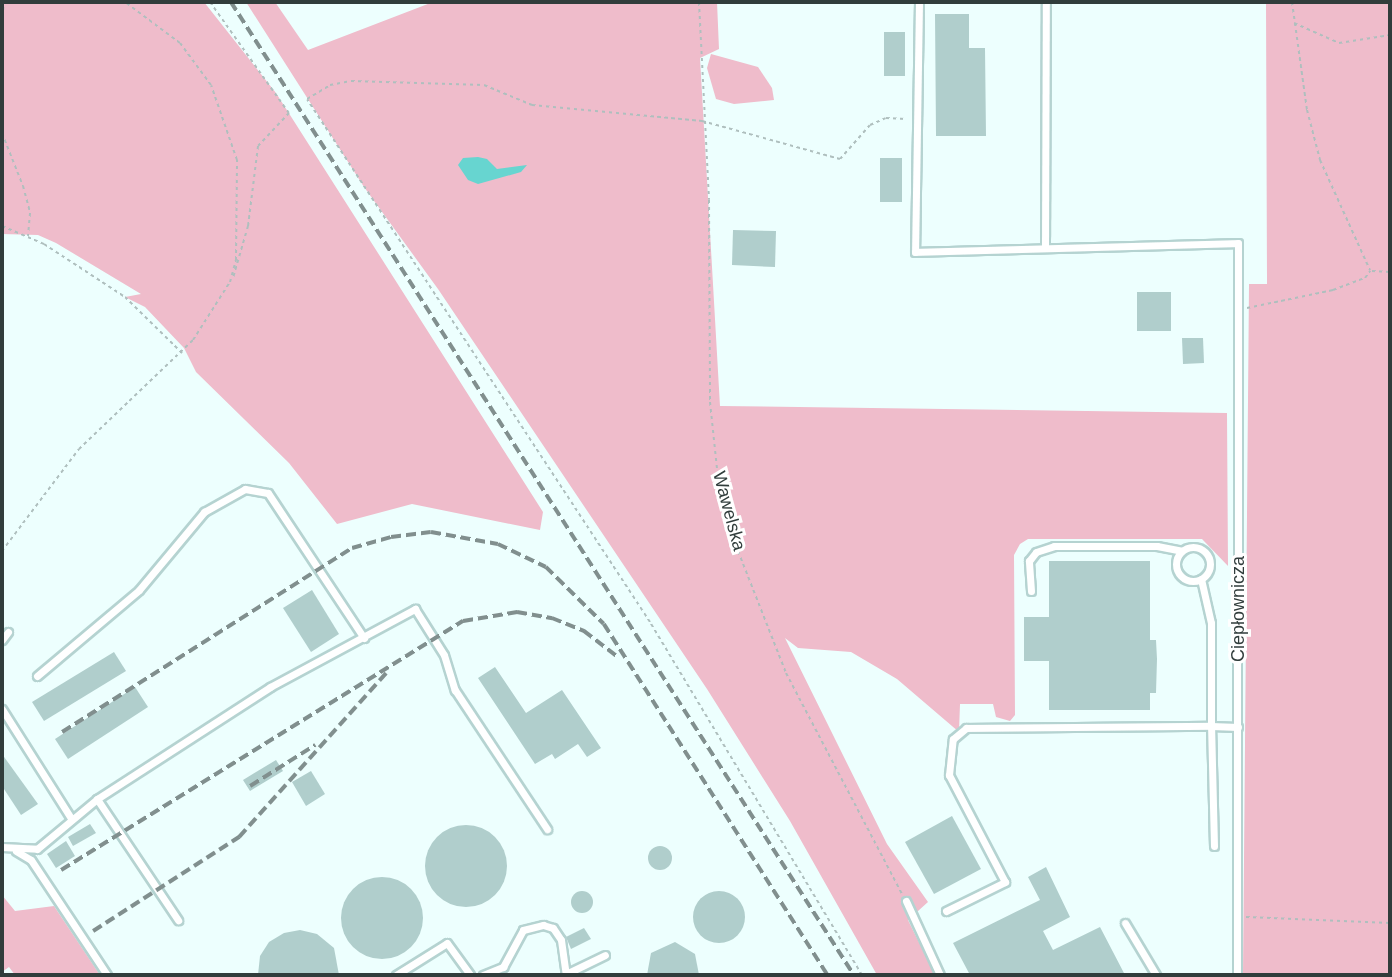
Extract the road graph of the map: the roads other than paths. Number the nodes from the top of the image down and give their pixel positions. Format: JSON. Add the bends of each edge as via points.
{"nodes":[{"id":1,"x":919,"y":2,"type":"edge"},
{"id":2,"x":1046,"y":2,"type":"edge"},
{"id":3,"x":1045,"y":248,"type":"junction"},
{"id":4,"x":1182,"y":551,"type":"junction"},
{"id":5,"x":1202,"y":579,"type":"junction"},
{"id":6,"x":1031,"y":591,"type":"dead end"},
{"id":7,"x":8,"y":632,"type":"dead end"},
{"id":8,"x":364,"y":638,"type":"junction"},
{"id":9,"x":2,"y":640,"type":"edge"},
{"id":10,"x":37,"y":676,"type":"dead end"},
{"id":11,"x":2,"y":709,"type":"edge"},
{"id":12,"x":1211,"y":726,"type":"junction"},
{"id":13,"x":1238,"y":727,"type":"junction"},
{"id":14,"x":97,"y":799,"type":"junction"},
{"id":15,"x":71,"y":818,"type":"junction"},
{"id":16,"x":547,"y":830,"type":"dead end"},
{"id":17,"x":1214,"y":846,"type":"dead end"},
{"id":18,"x":2,"y":847,"type":"edge"},
{"id":19,"x":16,"y":850,"type":"junction"},
{"id":20,"x":906,"y":901,"type":"road end"},
{"id":21,"x":946,"y":911,"type":"dead end"},
{"id":22,"x":178,"y":920,"type":"dead end"},
{"id":23,"x":1125,"y":923,"type":"dead end"},
{"id":24,"x":605,"y":955,"type":"dead end"},
{"id":25,"x":567,"y":974,"type":"edge"},
{"id":26,"x":107,"y":975,"type":"edge"},
{"id":27,"x":396,"y":975,"type":"edge"},
{"id":28,"x":470,"y":975,"type":"edge"},
{"id":29,"x":484,"y":975,"type":"edge"},
{"id":30,"x":940,"y":975,"type":"edge"},
{"id":31,"x":1156,"y":975,"type":"edge"},
{"id":32,"x":1237,"y":975,"type":"edge"}],
"edges":[{"from":1,"to":3,"type":"lane","via":[[915,251]]},
{"from":2,"to":3,"type":"lane"},
{"from":3,"to":13,"type":"lane","name":"Ciepłownicza","via":[[1238,243]]},
{"from":4,"to":5,"type":"lane","via":[[1176,561],[1180,575],[1190,581]]},
{"from":4,"to":5,"type":"lane","via":[[1196,547],[1206,553],[1210,567]]},
{"from":4,"to":6,"type":"lane","via":[[1157,546],[1054,546],[1036,552],[1029,561]]},
{"from":5,"to":12,"type":"lane","via":[[1212,623]]},
{"from":7,"to":9,"type":"lane"},
{"from":8,"to":10,"type":"lane","via":[[268,493],[245,489],[204,512],[139,590]]},
{"from":8,"to":14,"type":"lane","via":[[270,687]]},
{"from":8,"to":16,"type":"lane","via":[[415,609],[444,654],[455,690]]},
{"from":11,"to":15,"type":"lane"},
{"from":12,"to":13,"type":"lane"},
{"from":12,"to":17,"type":"lane"},
{"from":12,"to":21,"type":"lane","via":[[966,727],[953,739],[949,775],[1005,882]]},
{"from":13,"to":32,"type":"lane","name":"Ciepłownicza"},
{"from":14,"to":15,"type":"lane"},
{"from":14,"to":22,"type":"lane"},
{"from":15,"to":19,"type":"lane","via":[[37,849]]},
{"from":18,"to":19,"type":"lane"},
{"from":19,"to":26,"type":"lane","via":[[31,860]]},
{"from":20,"to":30,"type":"lane"},
{"from":23,"to":31,"type":"lane"},
{"from":24,"to":25,"type":"lane"},
{"from":25,"to":29,"type":"lane","via":[[561,940],[553,928],[543,925],[523,930],[503,967]]},
{"from":27,"to":28,"type":"lane","via":[[447,943]]}]}
